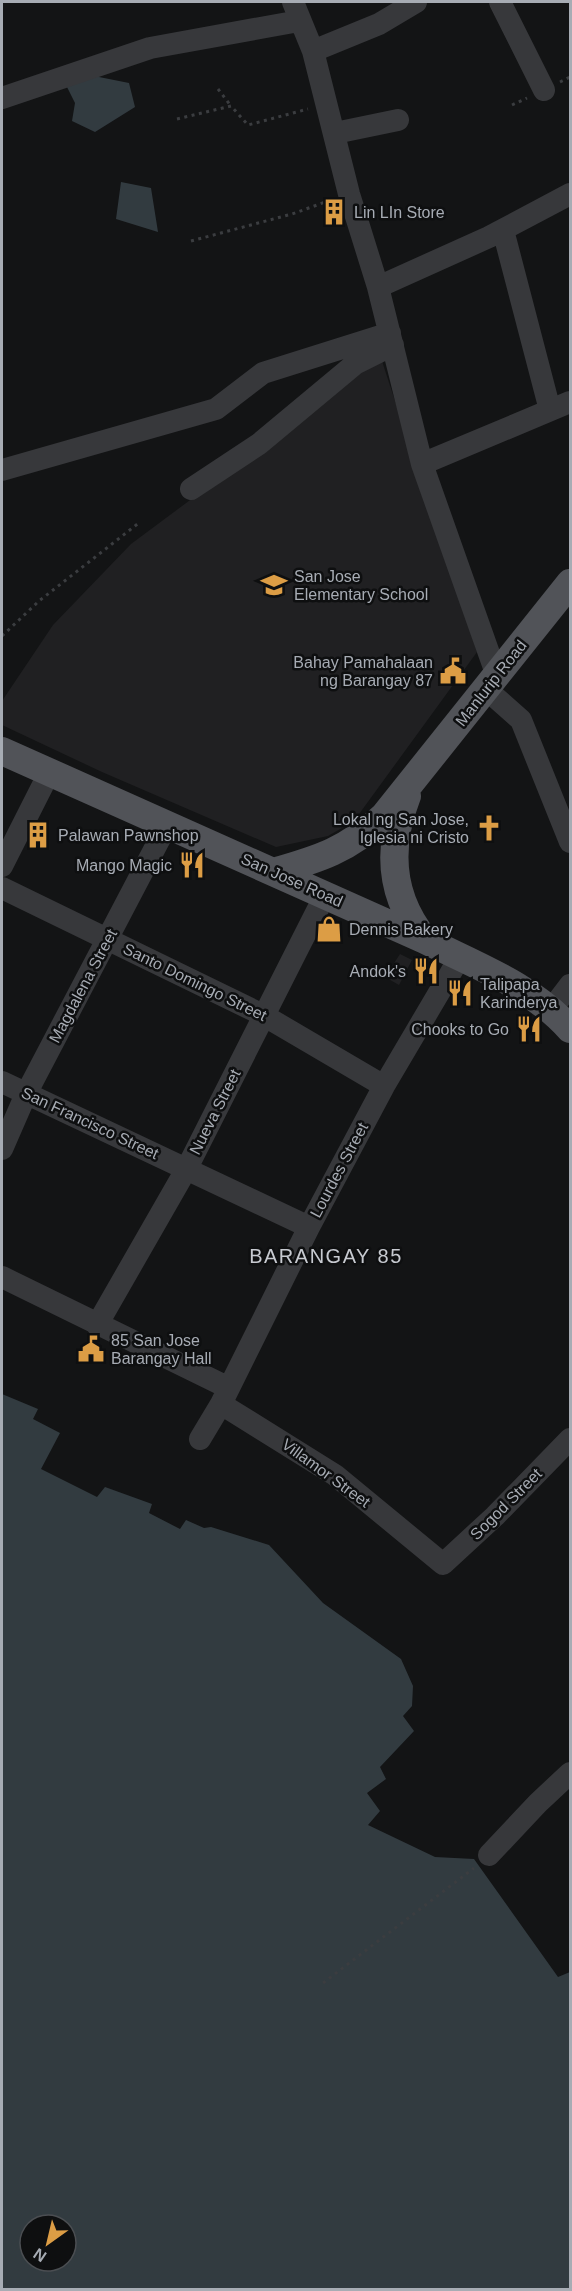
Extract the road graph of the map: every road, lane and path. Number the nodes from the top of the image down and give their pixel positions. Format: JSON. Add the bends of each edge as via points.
{"nodes":[{"id":1,"x":416,"y":2,"type":"edge"},
{"id":2,"x":500,"y":2,"type":"edge"},
{"id":3,"x":296,"y":11,"type":"edge"},
{"id":4,"x":312,"y":51,"type":"junction"},
{"id":5,"x":218,"y":89,"type":"dead end"},
{"id":6,"x":544,"y":90,"type":"dead end"},
{"id":7,"x":2,"y":98,"type":"edge"},
{"id":8,"x":326,"y":104,"type":"junction"},
{"id":9,"x":231,"y":106,"type":"junction"},
{"id":10,"x":177,"y":119,"type":"dead end"},
{"id":11,"x":398,"y":120,"type":"dead end"},
{"id":12,"x":334,"y":133,"type":"junction"},
{"id":13,"x":349,"y":194,"type":"junction"},
{"id":14,"x":570,"y":194,"type":"edge"},
{"id":15,"x":503,"y":230,"type":"junction"},
{"id":16,"x":191,"y":241,"type":"dead end"},
{"id":17,"x":378,"y":287,"type":"junction"},
{"id":18,"x":391,"y":339,"type":"junction"},
{"id":19,"x":560,"y":406,"type":"edge"},
{"id":20,"x":422,"y":464,"type":"junction"},
{"id":21,"x":2,"y":471,"type":"edge"},
{"id":22,"x":191,"y":489,"type":"dead end"},
{"id":23,"x":140,"y":522,"type":"dead end"},
{"id":24,"x":570,"y":583,"type":"edge"},
{"id":25,"x":2,"y":636,"type":"edge"},
{"id":26,"x":492,"y":682,"type":"junction"},
{"id":27,"x":2,"y":751,"type":"edge"},
{"id":28,"x":49,"y":773,"type":"junction"},
{"id":29,"x":412,"y":782,"type":"junction"},
{"id":30,"x":167,"y":825,"type":"junction"},
{"id":31,"x":570,"y":842,"type":"edge"},
{"id":32,"x":2,"y":867,"type":"edge"},
{"id":33,"x":273,"y":872,"type":"junction"},
{"id":34,"x":2,"y":888,"type":"edge"},
{"id":35,"x":325,"y":895,"type":"junction"},
{"id":36,"x":425,"y":939,"type":"junction"},
{"id":37,"x":108,"y":940,"type":"junction"},
{"id":38,"x":460,"y":957,"type":"junction"},
{"id":39,"x":570,"y":985,"type":"edge"},
{"id":40,"x":263,"y":1015,"type":"junction"},
{"id":41,"x":561,"y":1019,"type":"edge"},
{"id":42,"x":2,"y":1082,"type":"edge"},
{"id":43,"x":384,"y":1086,"type":"junction"},
{"id":44,"x":27,"y":1094,"type":"junction"},
{"id":45,"x":2,"y":1149,"type":"edge"},
{"id":46,"x":187,"y":1168,"type":"junction"},
{"id":47,"x":309,"y":1227,"type":"junction"},
{"id":48,"x":2,"y":1277,"type":"edge"},
{"id":49,"x":97,"y":1325,"type":"junction"},
{"id":50,"x":225,"y":1396,"type":"junction"},
{"id":51,"x":570,"y":1438,"type":"edge"},
{"id":52,"x":200,"y":1439,"type":"dead end"},
{"id":53,"x":438,"y":1563,"type":"joint"},
{"id":54,"x":570,"y":1773,"type":"edge"},
{"id":55,"x":489,"y":1855,"type":"joint"},
{"id":56,"x":323,"y":1983,"type":"dead end"}],
"edges":[{"from":1,"to":4,"type":"street","via":[[379,24]]},
{"from":2,"to":6,"type":"street"},
{"from":3,"to":4,"type":"street"},
{"from":3,"to":7,"type":"street","via":[[150,48]]},
{"from":4,"to":8,"type":"street"},
{"from":5,"to":9,"type":"path"},
{"from":8,"to":9,"type":"path","via":[[248,125]]},
{"from":8,"to":12,"type":"street"},
{"from":9,"to":10,"type":"path"},
{"from":11,"to":12,"type":"street"},
{"from":12,"to":13,"type":"street"},
{"from":13,"to":16,"type":"path"},
{"from":13,"to":17,"type":"street"},
{"from":14,"to":15,"type":"street"},
{"from":15,"to":17,"type":"street"},
{"from":15,"to":19,"type":"street"},
{"from":17,"to":18,"type":"street"},
{"from":18,"to":20,"type":"street"},
{"from":18,"to":21,"type":"street","via":[[263,373],[216,409]]},
{"from":18,"to":22,"type":"street","via":[[259,444]]},
{"from":19,"to":20,"type":"street"},
{"from":20,"to":26,"type":"street"},
{"from":23,"to":25,"type":"path","via":[[39,601]]},
{"from":24,"to":26,"type":"main road","name":"Manlurip Road"},
{"from":26,"to":29,"type":"main road","name":"Manlurip Road"},
{"from":26,"to":31,"type":"street","via":[[521,720]]},
{"from":27,"to":28,"type":"main road","name":"San Jose Road"},
{"from":28,"to":30,"type":"main road","name":"San Jose Road"},
{"from":28,"to":32,"type":"street"},
{"from":29,"to":33,"type":"main road","name":"Manlurip Road","via":[[364,835],[326,857]]},
{"from":29,"to":36,"type":"main road","name":"Manlurip Road","via":[[397,821],[393,870],[402,905]]},
{"from":30,"to":33,"type":"main road","name":"San Jose Road"},
{"from":30,"to":37,"type":"street","name":"Magdalena Street"},
{"from":33,"to":35,"type":"main road","name":"San Jose Road"},
{"from":34,"to":37,"type":"street","name":"Santo Domingo Street"},
{"from":35,"to":36,"type":"main road","name":"San Jose Road"},
{"from":35,"to":40,"type":"street","name":"Nueva Street"},
{"from":36,"to":38,"type":"main road","name":"San Jose Road"},
{"from":37,"to":40,"type":"street","name":"Santo Domingo Street"},
{"from":37,"to":44,"type":"street","name":"Magdalena Street"},
{"from":38,"to":41,"type":"main road","name":"San Jose Road","via":[[493,973]]},
{"from":38,"to":43,"type":"street","name":"Lourdes Street"},
{"from":39,"to":41,"type":"street"},
{"from":40,"to":43,"type":"street","name":"Santo Domingo Street"},
{"from":40,"to":46,"type":"street","name":"Nueva Street"},
{"from":42,"to":44,"type":"street","name":"San Francisco Street"},
{"from":43,"to":47,"type":"street","name":"Lourdes Street"},
{"from":44,"to":45,"type":"street","name":"Magdalena Street"},
{"from":44,"to":46,"type":"street","name":"San Francisco Street"},
{"from":46,"to":47,"type":"street","name":"San Francisco Street"},
{"from":46,"to":49,"type":"street","name":"Nueva Street"},
{"from":47,"to":50,"type":"street","name":"Lourdes Street"},
{"from":48,"to":49,"type":"street","name":"Villamor Street"},
{"from":49,"to":50,"type":"street","name":"Villamor Street"},
{"from":50,"to":52,"type":"street","name":"Lourdes Street"},
{"from":50,"to":53,"type":"street","name":"Villamor Street","via":[[335,1475]]},
{"from":51,"to":53,"type":"street","name":"Sogod Street","via":[[446,1563]]},
{"from":54,"to":55,"type":"street"},
{"from":55,"to":56,"type":"path"}]}
